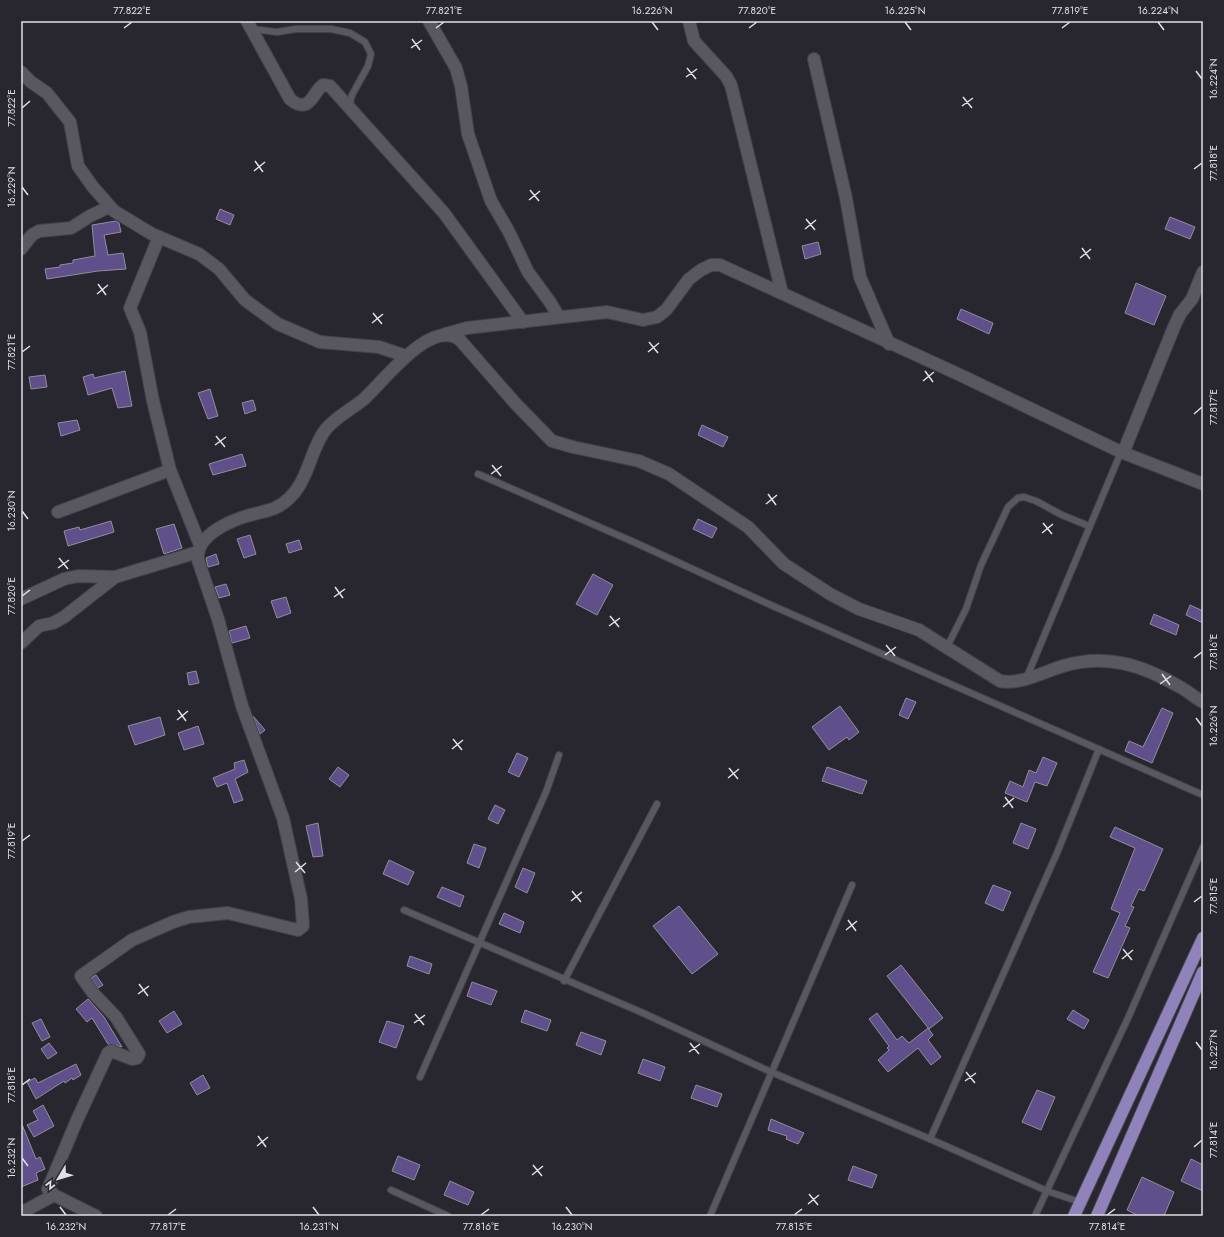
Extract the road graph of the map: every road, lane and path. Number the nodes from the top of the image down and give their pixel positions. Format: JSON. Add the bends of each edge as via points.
{"nodes":[{"id":1,"x":429,"y":21,"type":"edge"},
{"id":2,"x":689,"y":21,"type":"edge"},
{"id":3,"x":249,"y":25,"type":"edge"},
{"id":4,"x":814,"y":59,"type":"dead end"},
{"id":5,"x":21,"y":72,"type":"edge"},
{"id":6,"x":349,"y":107,"type":"junction"},
{"id":7,"x":109,"y":207,"type":"junction"},
{"id":8,"x":159,"y":237,"type":"junction"},
{"id":9,"x":21,"y":249,"type":"edge"},
{"id":10,"x":1203,"y":272,"type":"edge"},
{"id":11,"x":782,"y":293,"type":"junction"},
{"id":12,"x":559,"y":317,"type":"junction"},
{"id":13,"x":523,"y":322,"type":"junction"},
{"id":14,"x":437,"y":336,"type":"junction"},
{"id":15,"x":889,"y":344,"type":"junction"},
{"id":16,"x":406,"y":356,"type":"junction"},
{"id":17,"x":1122,"y":452,"type":"junction"},
{"id":18,"x":170,"y":470,"type":"junction"},
{"id":19,"x":478,"y":474,"type":"dead end"},
{"id":20,"x":1203,"y":484,"type":"edge"},
{"id":21,"x":58,"y":512,"type":"dead end"},
{"id":22,"x":1089,"y":526,"type":"junction"},
{"id":23,"x":199,"y":548,"type":"junction"},
{"id":24,"x":115,"y":577,"type":"junction"},
{"id":25,"x":21,"y":599,"type":"edge"},
{"id":26,"x":21,"y":644,"type":"edge"},
{"id":27,"x":947,"y":647,"type":"junction"},
{"id":28,"x":1026,"y":679,"type":"junction"},
{"id":29,"x":1203,"y":702,"type":"edge"},
{"id":30,"x":1099,"y":749,"type":"junction"},
{"id":31,"x":559,"y":755,"type":"dead end"},
{"id":32,"x":1203,"y":796,"type":"edge"},
{"id":33,"x":657,"y":804,"type":"dead end"},
{"id":34,"x":1203,"y":847,"type":"edge"},
{"id":35,"x":852,"y":885,"type":"dead end"},
{"id":36,"x":404,"y":910,"type":"dead end"},
{"id":37,"x":1203,"y":938,"type":"edge"},
{"id":38,"x":478,"y":944,"type":"junction"},
{"id":39,"x":1203,"y":973,"type":"edge"},
{"id":40,"x":564,"y":981,"type":"junction"},
{"id":41,"x":771,"y":1072,"type":"junction"},
{"id":42,"x":420,"y":1077,"type":"dead end"},
{"id":43,"x":930,"y":1139,"type":"junction"},
{"id":44,"x":391,"y":1190,"type":"dead end"},
{"id":45,"x":1047,"y":1191,"type":"junction"},
{"id":46,"x":54,"y":1194,"type":"junction"},
{"id":47,"x":1080,"y":1202,"type":"junction"},
{"id":48,"x":21,"y":1213,"type":"edge"},
{"id":49,"x":96,"y":1216,"type":"edge"},
{"id":50,"x":448,"y":1216,"type":"edge"},
{"id":51,"x":710,"y":1216,"type":"edge"},
{"id":52,"x":1035,"y":1216,"type":"edge"},
{"id":53,"x":1074,"y":1216,"type":"edge"},
{"id":54,"x":1097,"y":1216,"type":"edge"}],
"edges":[{"from":1,"to":12,"type":"street","via":[[456,68],[462,86],[468,134],[491,201],[510,232],[528,272]]},
{"from":2,"to":11,"type":"street","via":[[694,41],[731,85]]},
{"from":3,"to":6,"type":"street","via":[[286,93],[295,103],[311,101],[320,87],[327,85]]},
{"from":3,"to":6,"type":"lane","via":[[277,32],[331,29],[350,32],[365,42],[371,54]]},
{"from":4,"to":15,"type":"street","via":[[846,198],[860,277]]},
{"from":5,"to":7,"type":"street","via":[[47,93],[70,122],[78,166]]},
{"from":6,"to":13,"type":"street","via":[[444,214]]},
{"from":7,"to":8,"type":"street"},
{"from":7,"to":9,"type":"street","via":[[71,228],[39,231],[32,235]]},
{"from":8,"to":16,"type":"street","via":[[199,254],[212,263],[245,300],[278,324],[320,342],[379,347]]},
{"from":8,"to":18,"type":"street","via":[[130,308],[140,332]]},
{"from":10,"to":17,"type":"street","via":[[1192,299],[1177,320]]},
{"from":11,"to":12,"type":"street","via":[[720,265],[710,265],[689,279],[657,318],[643,320],[607,312]]},
{"from":11,"to":15,"type":"street"},
{"from":12,"to":13,"type":"street"},
{"from":13,"to":14,"type":"street","via":[[467,328]]},
{"from":14,"to":16,"type":"street"},
{"from":14,"to":27,"type":"street","via":[[454,336],[460,340],[514,403],[552,441],[639,460],[669,474],[748,527],[784,564],[830,594],[859,609],[919,630]]},
{"from":15,"to":17,"type":"street"},
{"from":16,"to":23,"type":"street","via":[[364,399],[326,429],[293,495],[275,508],[235,520],[220,528]]},
{"from":17,"to":20,"type":"street"},
{"from":17,"to":22,"type":"lane"},
{"from":18,"to":21,"type":"street"},
{"from":18,"to":23,"type":"street"},
{"from":19,"to":30,"type":"lane"},
{"from":22,"to":27,"type":"lane","via":[[1036,501],[1024,498],[1012,502],[981,565],[966,609]]},
{"from":22,"to":28,"type":"lane"},
{"from":23,"to":24,"type":"street"},
{"from":23,"to":46,"type":"street","via":[[198,560],[242,706],[283,818],[301,898],[303,926],[298,930],[228,913],[189,917],[132,940],[82,975],[81,978],[87,986],[116,1017],[139,1054],[137,1058],[132,1059],[111,1051],[108,1053],[51,1180],[48,1189]]},
{"from":24,"to":25,"type":"street","via":[[78,576],[64,579]]},
{"from":24,"to":26,"type":"street","via":[[64,616],[53,623],[39,626]]},
{"from":27,"to":28,"type":"street","via":[[1000,681],[1016,682]]},
{"from":28,"to":29,"type":"street","via":[[1078,662],[1129,663],[1164,678]]},
{"from":30,"to":32,"type":"lane"},
{"from":30,"to":43,"type":"lane","via":[[1057,853]]},
{"from":31,"to":38,"type":"lane","via":[[546,792]]},
{"from":33,"to":40,"type":"lane"},
{"from":34,"to":45,"type":"lane","via":[[1128,1018]]},
{"from":35,"to":41,"type":"lane"},
{"from":36,"to":38,"type":"lane"},
{"from":37,"to":47,"type":"main road"},
{"from":38,"to":40,"type":"lane"},
{"from":38,"to":42,"type":"lane"},
{"from":39,"to":54,"type":"main road"},
{"from":40,"to":41,"type":"lane","via":[[643,1013]]},
{"from":41,"to":43,"type":"lane"},
{"from":41,"to":51,"type":"lane"},
{"from":43,"to":45,"type":"lane"},
{"from":44,"to":50,"type":"lane"},
{"from":45,"to":47,"type":"lane"},
{"from":45,"to":52,"type":"lane"},
{"from":46,"to":48,"type":"street"},
{"from":46,"to":49,"type":"street"},
{"from":47,"to":53,"type":"main road"}]}
